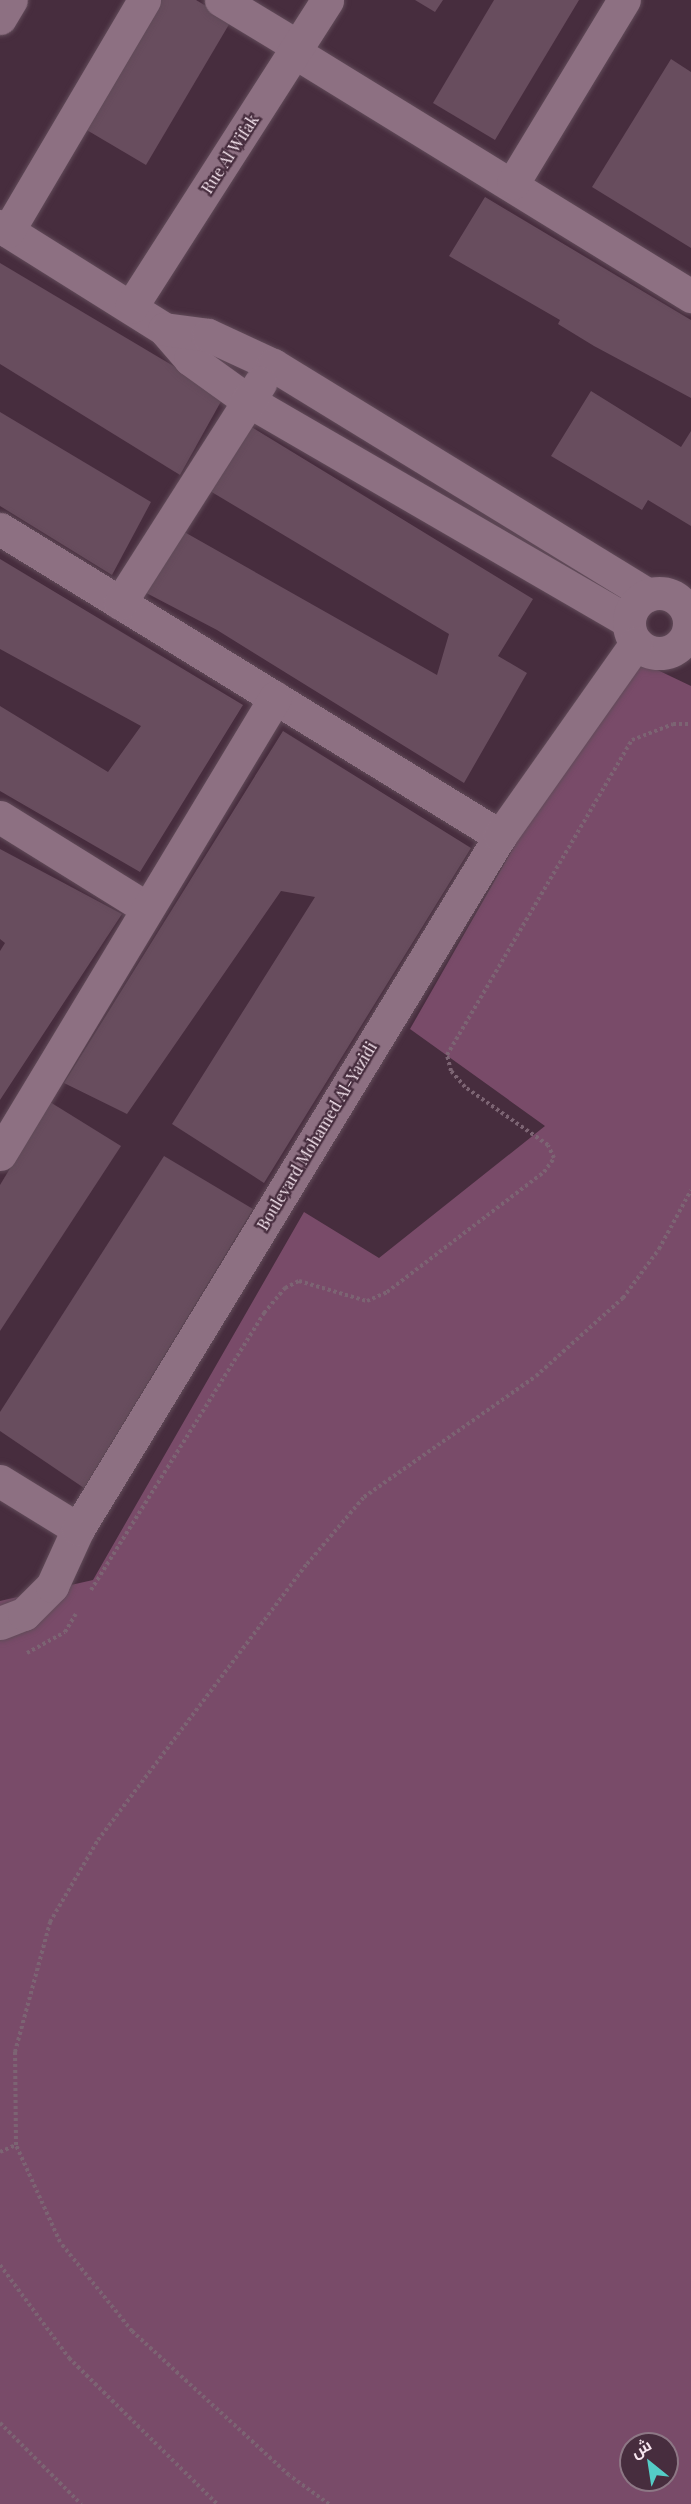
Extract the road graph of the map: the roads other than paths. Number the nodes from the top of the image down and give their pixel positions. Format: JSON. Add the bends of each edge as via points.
{"nodes":[{"id":1,"x":11,"y":0,"type":"edge"},
{"id":2,"x":144,"y":0,"type":"edge"},
{"id":3,"x":221,"y":0,"type":"edge"},
{"id":4,"x":327,"y":0,"type":"edge"},
{"id":5,"x":624,"y":0,"type":"edge"},
{"id":6,"x":0,"y":18,"type":"edge"},
{"id":7,"x":297,"y":50,"type":"junction"},
{"id":8,"x":513,"y":183,"type":"junction"},
{"id":9,"x":4,"y":229,"type":"edge"},
{"id":10,"x":691,"y":296,"type":"edge"},
{"id":11,"x":131,"y":307,"type":"junction"},
{"id":12,"x":164,"y":329,"type":"junction"},
{"id":13,"x":273,"y":365,"type":"junction"},
{"id":14,"x":247,"y":400,"type":"junction"},
{"id":15,"x":0,"y":529,"type":"edge"},
{"id":16,"x":648,"y":595,"type":"junction"},
{"id":17,"x":120,"y":603,"type":"junction"},
{"id":18,"x":688,"y":628,"type":"edge"},
{"id":19,"x":632,"y":632,"type":"junction"},
{"id":20,"x":275,"y":698,"type":"junction"},
{"id":21,"x":0,"y":817,"type":"edge"},
{"id":22,"x":500,"y":836,"type":"junction"},
{"id":23,"x":147,"y":908,"type":"junction"},
{"id":24,"x":0,"y":1154,"type":"edge"},
{"id":25,"x":0,"y":1480,"type":"edge"},
{"id":26,"x":78,"y":1528,"type":"junction"},
{"id":27,"x":0,"y":1623,"type":"edge"}],
"edges":[{"from":1,"to":6,"type":"street"},
{"from":2,"to":9,"type":"street"},
{"from":3,"to":7,"type":"street"},
{"from":4,"to":7,"type":"street","name":"Rue Al Wifak"},
{"from":5,"to":8,"type":"street"},
{"from":7,"to":8,"type":"street"},
{"from":7,"to":11,"type":"street","name":"Rue Al Wifak"},
{"from":8,"to":10,"type":"street"},
{"from":9,"to":11,"type":"street"},
{"from":11,"to":12,"type":"street"},
{"from":12,"to":13,"type":"street","via":[[208,335]]},
{"from":12,"to":14,"type":"street","via":[[190,359]]},
{"from":13,"to":14,"type":"street"},
{"from":13,"to":16,"type":"street"},
{"from":14,"to":17,"type":"street"},
{"from":14,"to":19,"type":"street"},
{"from":15,"to":17,"type":"street"},
{"from":16,"to":18,"type":"street","via":[[675,597]]},
{"from":16,"to":19,"type":"street","via":[[636,603]]},
{"from":17,"to":20,"type":"street"},
{"from":18,"to":19,"type":"street","via":[[657,653]]},
{"from":19,"to":22,"type":"street","name":"Boulevard Mohamed Al-Yazidi"},
{"from":20,"to":22,"type":"street"},
{"from":20,"to":23,"type":"street"},
{"from":21,"to":23,"type":"street"},
{"from":22,"to":26,"type":"street","name":"Boulevard Mohamed Al-Yazidi"},
{"from":23,"to":24,"type":"street"},
{"from":25,"to":26,"type":"street"},
{"from":26,"to":27,"type":"street","name":"Boulevard Mohamed Al-Yazidi","via":[[52,1586],[24,1614]]}]}
